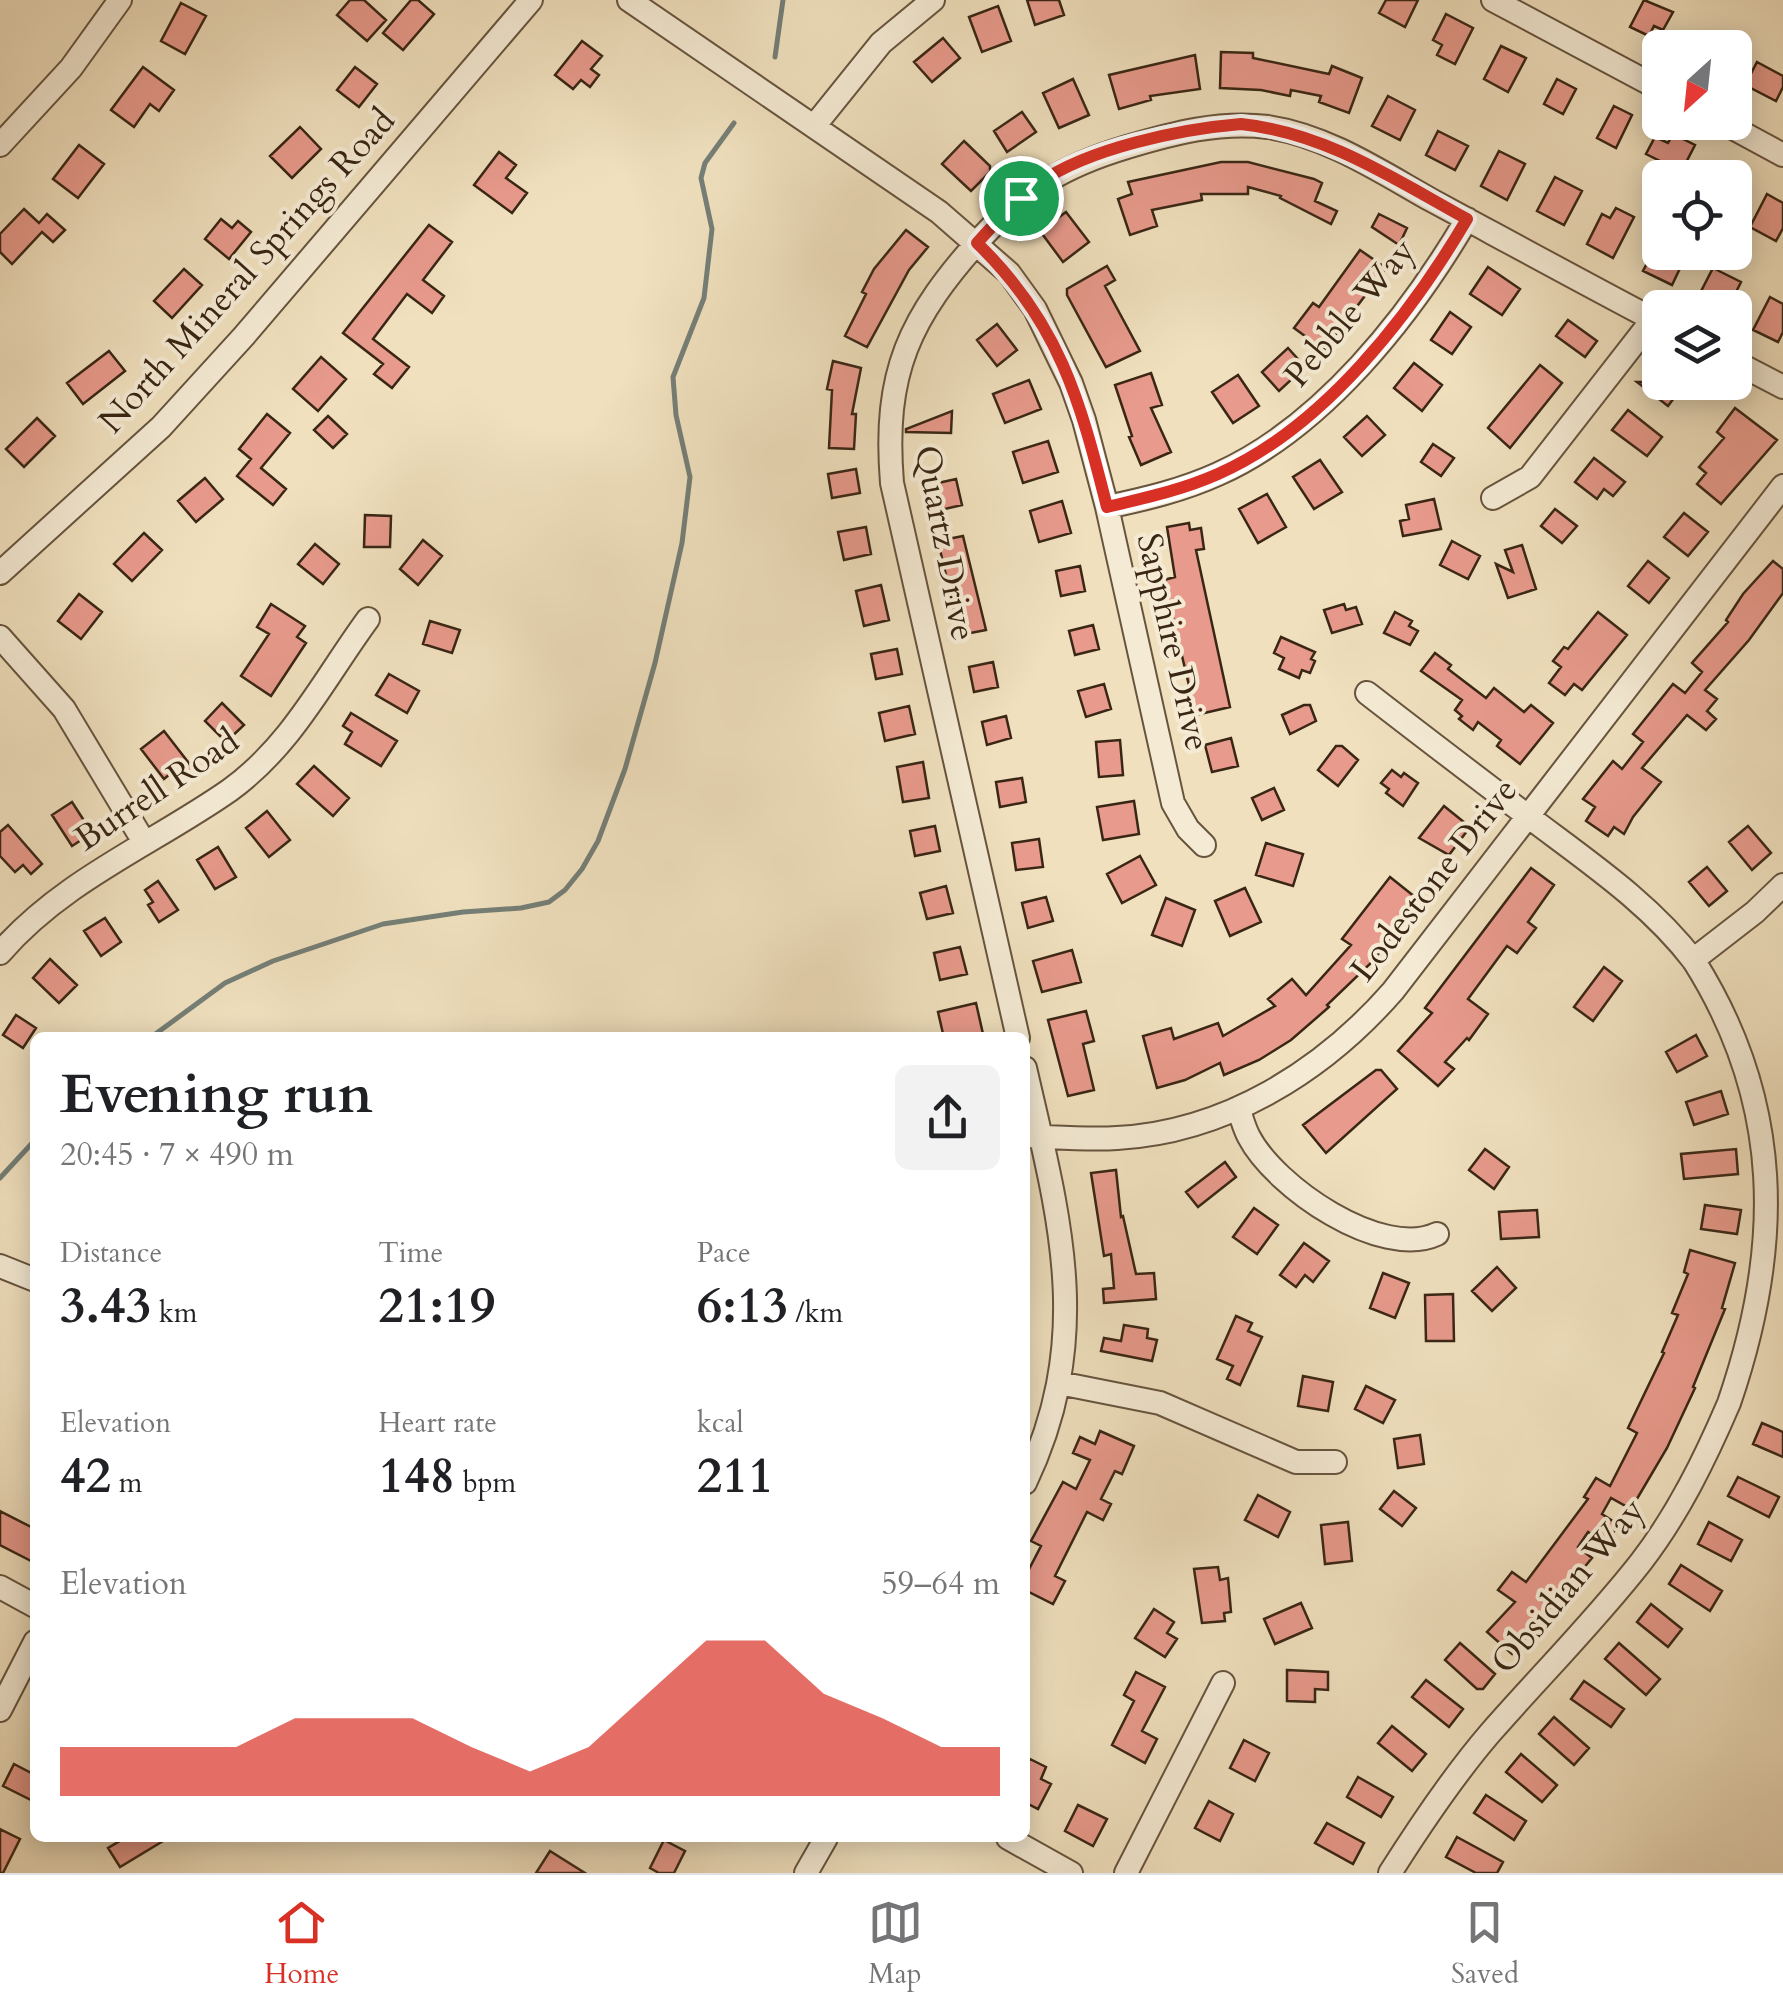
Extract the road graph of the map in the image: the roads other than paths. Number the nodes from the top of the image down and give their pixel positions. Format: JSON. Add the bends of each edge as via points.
{"nodes":[{"id":1,"x":120,"y":0,"type":"edge"},
{"id":2,"x":531,"y":0,"type":"edge"},
{"id":3,"x":629,"y":0,"type":"edge"},
{"id":4,"x":932,"y":0,"type":"edge"},
{"id":5,"x":1493,"y":0,"type":"edge"},
{"id":6,"x":1642,"y":79,"type":"edge"},
{"id":7,"x":814,"y":126,"type":"junction"},
{"id":8,"x":1752,"y":138,"type":"edge"},
{"id":9,"x":0,"y":145,"type":"edge"},
{"id":10,"x":1783,"y":155,"type":"edge"},
{"id":11,"x":1467,"y":219,"type":"junction"},
{"id":12,"x":977,"y":243,"type":"junction"},
{"id":13,"x":1642,"y":313,"type":"edge"},
{"id":14,"x":1642,"y":338,"type":"edge"},
{"id":15,"x":1752,"y":371,"type":"edge"},
{"id":16,"x":1783,"y":387,"type":"edge"},
{"id":17,"x":1783,"y":486,"type":"edge"},
{"id":18,"x":1492,"y":498,"type":"dead end"},
{"id":19,"x":1107,"y":507,"type":"junction"},
{"id":20,"x":0,"y":573,"type":"edge"},
{"id":21,"x":368,"y":618,"type":"dead end"},
{"id":22,"x":0,"y":636,"type":"edge"},
{"id":23,"x":1367,"y":693,"type":"dead end"},
{"id":24,"x":1529,"y":817,"type":"junction"},
{"id":25,"x":144,"y":842,"type":"junction"},
{"id":26,"x":1204,"y":846,"type":"dead end"},
{"id":27,"x":1783,"y":885,"type":"edge"},
{"id":28,"x":0,"y":953,"type":"edge"},
{"id":29,"x":1693,"y":960,"type":"junction"},
{"id":30,"x":1017,"y":1032,"type":"edge"},
{"id":31,"x":1238,"y":1108,"type":"junction"},
{"id":32,"x":1030,"y":1110,"type":"edge"},
{"id":33,"x":1033,"y":1136,"type":"edge"},
{"id":34,"x":1437,"y":1234,"type":"dead end"},
{"id":35,"x":0,"y":1266,"type":"edge"},
{"id":36,"x":30,"y":1278,"type":"edge"},
{"id":37,"x":1059,"y":1382,"type":"junction"},
{"id":38,"x":1335,"y":1462,"type":"dead end"},
{"id":39,"x":1030,"y":1471,"type":"edge"},
{"id":40,"x":0,"y":1587,"type":"edge"},
{"id":41,"x":30,"y":1603,"type":"edge"},
{"id":42,"x":30,"y":1652,"type":"edge"},
{"id":43,"x":1223,"y":1682,"type":"dead end"},
{"id":44,"x":0,"y":1710,"type":"edge"},
{"id":45,"x":824,"y":1842,"type":"edge"},
{"id":46,"x":1015,"y":1842,"type":"edge"},
{"id":47,"x":806,"y":1873,"type":"edge"},
{"id":48,"x":1071,"y":1873,"type":"edge"},
{"id":49,"x":1126,"y":1873,"type":"edge"},
{"id":50,"x":1390,"y":1873,"type":"edge"}],
"edges":[{"from":1,"to":9,"type":"street"},
{"from":2,"to":20,"type":"street","name":"North Mineral Springs Road","via":[[161,427]]},
{"from":3,"to":7,"type":"street","name":"Sapphire Drive"},
{"from":4,"to":7,"type":"street","via":[[881,43]]},
{"from":5,"to":6,"type":"street"},
{"from":7,"to":12,"type":"street","name":"Sapphire Drive"},
{"from":8,"to":10,"type":"street"},
{"from":11,"to":12,"type":"street","name":"Quartz Drive","via":[[1336,148],[1241,124],[1174,132],[1065,169],[1030,190]]},
{"from":11,"to":13,"type":"street","name":"Quartz Drive"},
{"from":11,"to":19,"type":"street","name":"Pebble Way","via":[[1369,355],[1312,414],[1221,473]]},
{"from":12,"to":19,"type":"street","name":"Sapphire Drive","via":[[1036,309],[1057,350]]},
{"from":12,"to":30,"type":"street","name":"Quartz Drive","via":[[911,334],[890,405],[890,451]]},
{"from":14,"to":18,"type":"street","via":[[1530,477]]},
{"from":15,"to":16,"type":"street"},
{"from":17,"to":24,"type":"street","name":"Lodestone Drive"},
{"from":19,"to":26,"type":"street","name":"Sapphire Drive","via":[[1174,803]]},
{"from":21,"to":25,"type":"street","name":"Burrell Road","via":[[274,752],[230,790]]},
{"from":22,"to":25,"type":"street","via":[[64,709]]},
{"from":23,"to":24,"type":"street","name":"Obsidian Way"},
{"from":24,"to":29,"type":"street","name":"Obsidian Way","via":[[1625,890]]},
{"from":24,"to":31,"type":"street","name":"Lodestone Drive","via":[[1374,1013],[1308,1069]]},
{"from":25,"to":28,"type":"street","name":"Burrell Road","via":[[41,912]]},
{"from":27,"to":29,"type":"street"},
{"from":29,"to":50,"type":"street","name":"Obsidian Way","via":[[1748,1049],[1776,1167],[1778,1224],[1755,1334],[1710,1448],[1662,1533],[1454,1778]]},
{"from":31,"to":33,"type":"street","name":"Lodestone Drive","via":[[1150,1134]]},
{"from":31,"to":34,"type":"street","via":[[1265,1160],[1325,1209],[1386,1236],[1420,1242]]},
{"from":32,"to":33,"type":"street"},
{"from":33,"to":37,"type":"street","via":[[1065,1260]]},
{"from":35,"to":36,"type":"street"},
{"from":37,"to":38,"type":"street","via":[[1160,1403],[1296,1462]]},
{"from":37,"to":39,"type":"street"},
{"from":40,"to":41,"type":"street"},
{"from":42,"to":44,"type":"street"},
{"from":43,"to":49,"type":"street"},
{"from":45,"to":47,"type":"street"},
{"from":46,"to":48,"type":"street"}]}
